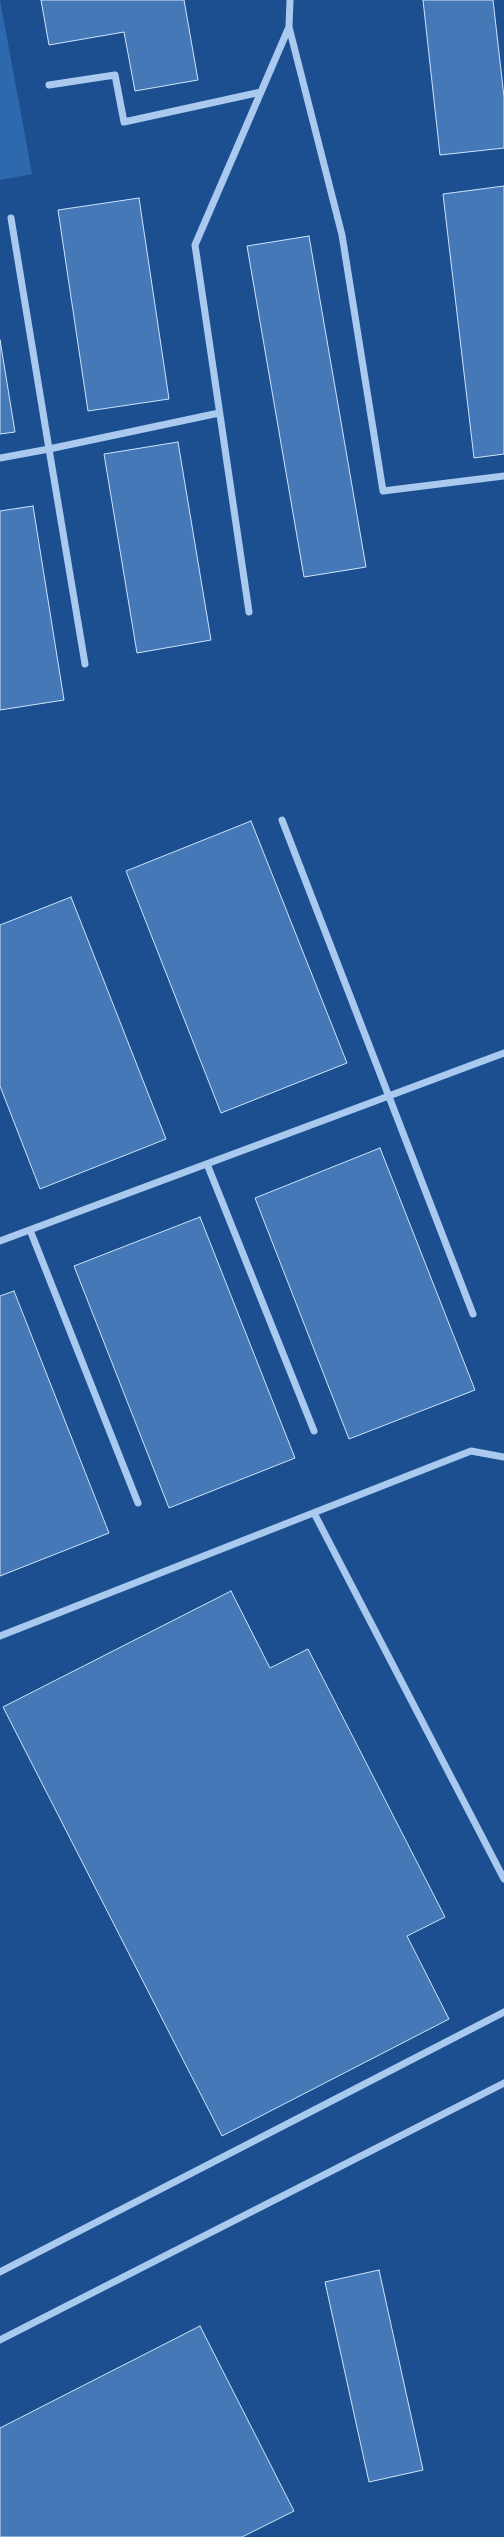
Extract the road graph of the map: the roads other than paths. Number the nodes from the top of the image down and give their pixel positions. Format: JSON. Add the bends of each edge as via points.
{"nodes":[{"id":1,"x":290,"y":0,"type":"edge"},
{"id":2,"x":289,"y":27,"type":"junction"},
{"id":3,"x":49,"y":85,"type":"dead end"},
{"id":4,"x":261,"y":92,"type":"junction"},
{"id":5,"x":11,"y":218,"type":"dead end"},
{"id":6,"x":219,"y":413,"type":"junction"},
{"id":7,"x":49,"y":449,"type":"junction"},
{"id":8,"x":0,"y":458,"type":"edge"},
{"id":9,"x":504,"y":476,"type":"edge"},
{"id":10,"x":249,"y":612,"type":"dead end"},
{"id":11,"x":84,"y":664,"type":"dead end"},
{"id":12,"x":282,"y":820,"type":"dead end"},
{"id":13,"x":504,"y":1053,"type":"edge"},
{"id":14,"x":387,"y":1096,"type":"junction"},
{"id":15,"x":207,"y":1164,"type":"junction"},
{"id":16,"x":30,"y":1230,"type":"junction"},
{"id":17,"x":0,"y":1241,"type":"edge"},
{"id":18,"x":473,"y":1314,"type":"dead end"},
{"id":19,"x":314,"y":1431,"type":"dead end"},
{"id":20,"x":504,"y":1457,"type":"edge"},
{"id":21,"x":138,"y":1503,"type":"dead end"},
{"id":22,"x":314,"y":1513,"type":"junction"},
{"id":23,"x":0,"y":1636,"type":"edge"},
{"id":24,"x":504,"y":1879,"type":"edge"},
{"id":25,"x":504,"y":2012,"type":"edge"},
{"id":26,"x":504,"y":2083,"type":"edge"},
{"id":27,"x":0,"y":2272,"type":"edge"},
{"id":28,"x":0,"y":2340,"type":"edge"}],
"edges":[{"from":1,"to":2,"type":"street"},
{"from":2,"to":4,"type":"street"},
{"from":2,"to":9,"type":"street","via":[[342,235],[383,491]]},
{"from":3,"to":4,"type":"street","via":[[115,75],[124,122]]},
{"from":4,"to":6,"type":"street","via":[[195,245]]},
{"from":5,"to":7,"type":"street"},
{"from":6,"to":7,"type":"street"},
{"from":6,"to":10,"type":"street"},
{"from":7,"to":8,"type":"street"},
{"from":7,"to":11,"type":"street"},
{"from":12,"to":14,"type":"street"},
{"from":13,"to":14,"type":"street"},
{"from":14,"to":15,"type":"street"},
{"from":14,"to":18,"type":"street"},
{"from":15,"to":16,"type":"street"},
{"from":15,"to":19,"type":"street"},
{"from":16,"to":17,"type":"street"},
{"from":16,"to":21,"type":"street"},
{"from":20,"to":22,"type":"street","via":[[471,1451]]},
{"from":22,"to":23,"type":"street"},
{"from":22,"to":24,"type":"street"},
{"from":25,"to":27,"type":"street"},
{"from":26,"to":28,"type":"street"}]}
